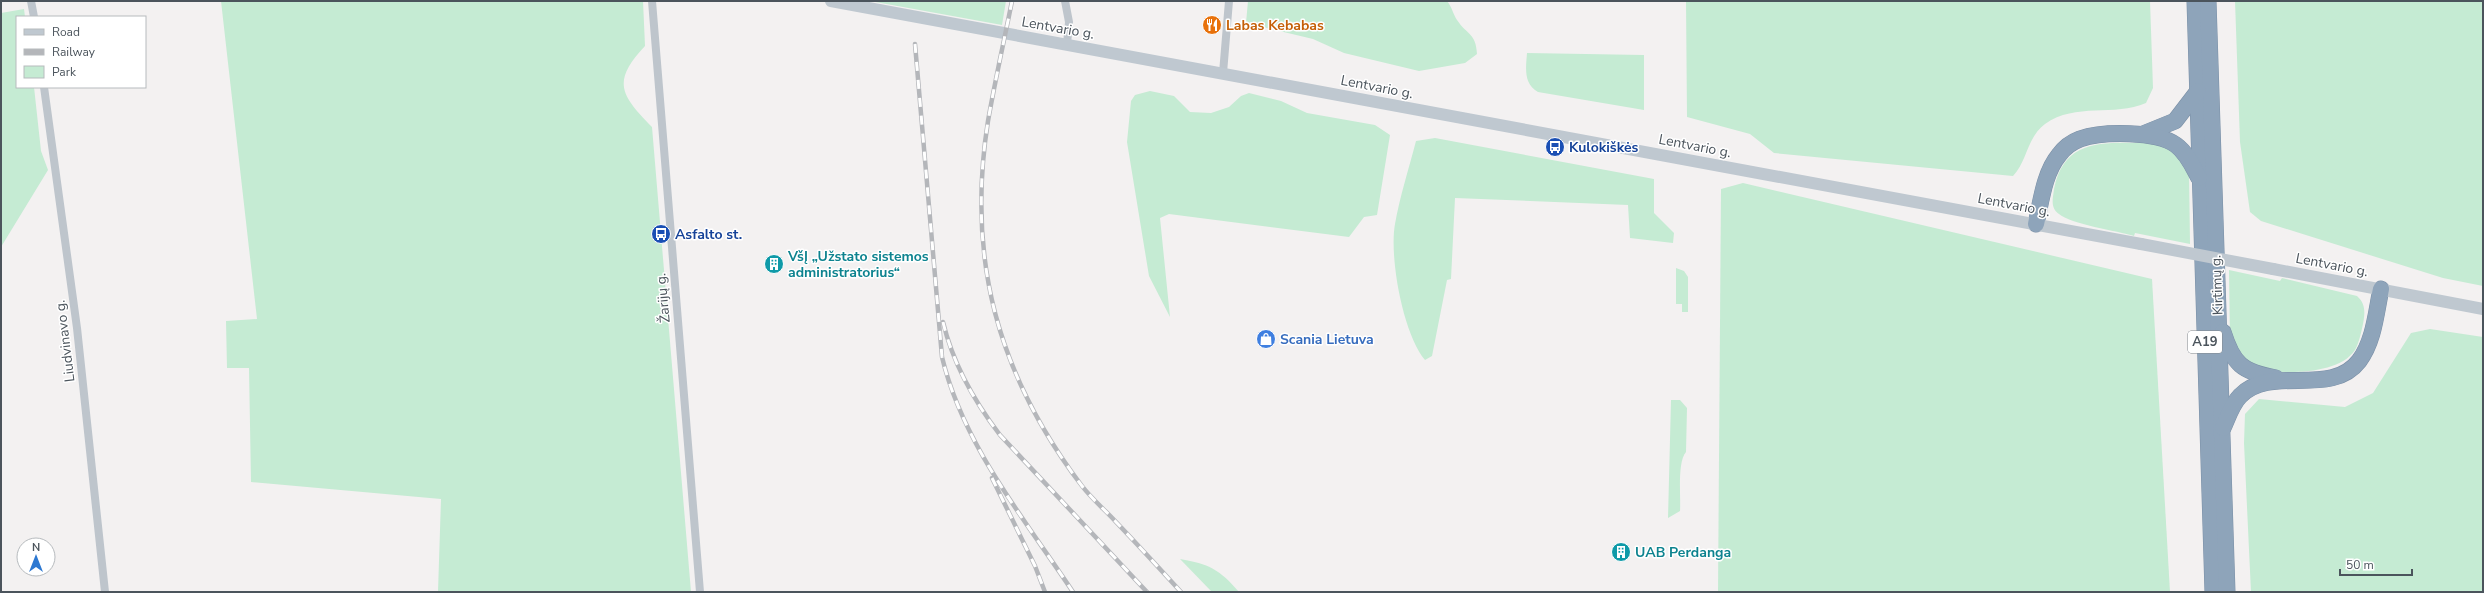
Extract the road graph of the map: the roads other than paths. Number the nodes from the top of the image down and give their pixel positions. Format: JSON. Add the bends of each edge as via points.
{"nodes":[{"id":1,"x":31,"y":1,"type":"edge"},
{"id":2,"x":652,"y":1,"type":"edge"},
{"id":3,"x":831,"y":1,"type":"edge"},
{"id":4,"x":1065,"y":1,"type":"edge"},
{"id":5,"x":1229,"y":1,"type":"edge"},
{"id":6,"x":2195,"y":1,"type":"edge"},
{"id":7,"x":2208,"y":1,"type":"edge"},
{"id":8,"x":34,"y":16,"type":"edge"},
{"id":9,"x":1067,"y":44,"type":"junction"},
{"id":10,"x":1223,"y":73,"type":"junction"},
{"id":11,"x":44,"y":88,"type":"edge"},
{"id":12,"x":2198,"y":91,"type":"junction"},
{"id":13,"x":2142,"y":134,"type":"junction"},
{"id":14,"x":2200,"y":181,"type":"junction"},
{"id":15,"x":2036,"y":224,"type":"junction"},
{"id":16,"x":2381,"y":289,"type":"junction"},
{"id":17,"x":2483,"y":309,"type":"edge"},
{"id":18,"x":2218,"y":315,"type":"junction"},
{"id":19,"x":2285,"y":380,"type":"junction"},
{"id":20,"x":2221,"y":434,"type":"junction"},
{"id":21,"x":105,"y":592,"type":"edge"},
{"id":22,"x":700,"y":592,"type":"edge"},
{"id":23,"x":2213,"y":592,"type":"edge"},
{"id":24,"x":2227,"y":592,"type":"edge"}],
"edges":[{"from":1,"to":8,"type":"street"},
{"from":2,"to":22,"type":"street","name":"Žarijų g."},
{"from":3,"to":9,"type":"main road","name":"Lentvario g."},
{"from":4,"to":9,"type":"street","via":[[1069,22]]},
{"from":5,"to":10,"type":"street"},
{"from":6,"to":12,"type":"highway","name":"Kirtimų g.","number":"A19"},
{"from":7,"to":18,"type":"highway","name":"Kirtimų g.","number":"A19"},
{"from":9,"to":10,"type":"main road","name":"Lentvario g."},
{"from":10,"to":15,"type":"main road","name":"Lentvario g."},
{"from":11,"to":21,"type":"street","name":"Liudvinavo g.","via":[[77,328]]},
{"from":12,"to":13,"type":"highway","via":[[2175,121]]},
{"from":12,"to":14,"type":"highway","name":"Kirtimų g.","number":"A19"},
{"from":13,"to":14,"type":"highway","via":[[2176,145],[2188,158]]},
{"from":13,"to":15,"type":"highway","via":[[2087,137],[2065,148],[2053,163]]},
{"from":14,"to":23,"type":"highway","name":"Kirtimų g.","number":"A19"},
{"from":15,"to":16,"type":"main road","name":"Lentvario g.","bridge":true},
{"from":16,"to":17,"type":"main road","name":"Lentvario g."},
{"from":16,"to":19,"type":"highway","via":[[2369,342],[2358,363],[2340,375],[2322,379]]},
{"from":18,"to":19,"type":"highway","via":[[2229,352],[2240,366],[2257,375]]},
{"from":18,"to":20,"type":"highway","name":"Kirtimų g.","number":"A19"},
{"from":19,"to":20,"type":"highway","via":[[2257,385],[2240,396]]},
{"from":20,"to":24,"type":"highway","name":"Kirtimų g.","number":"A19"}]}
